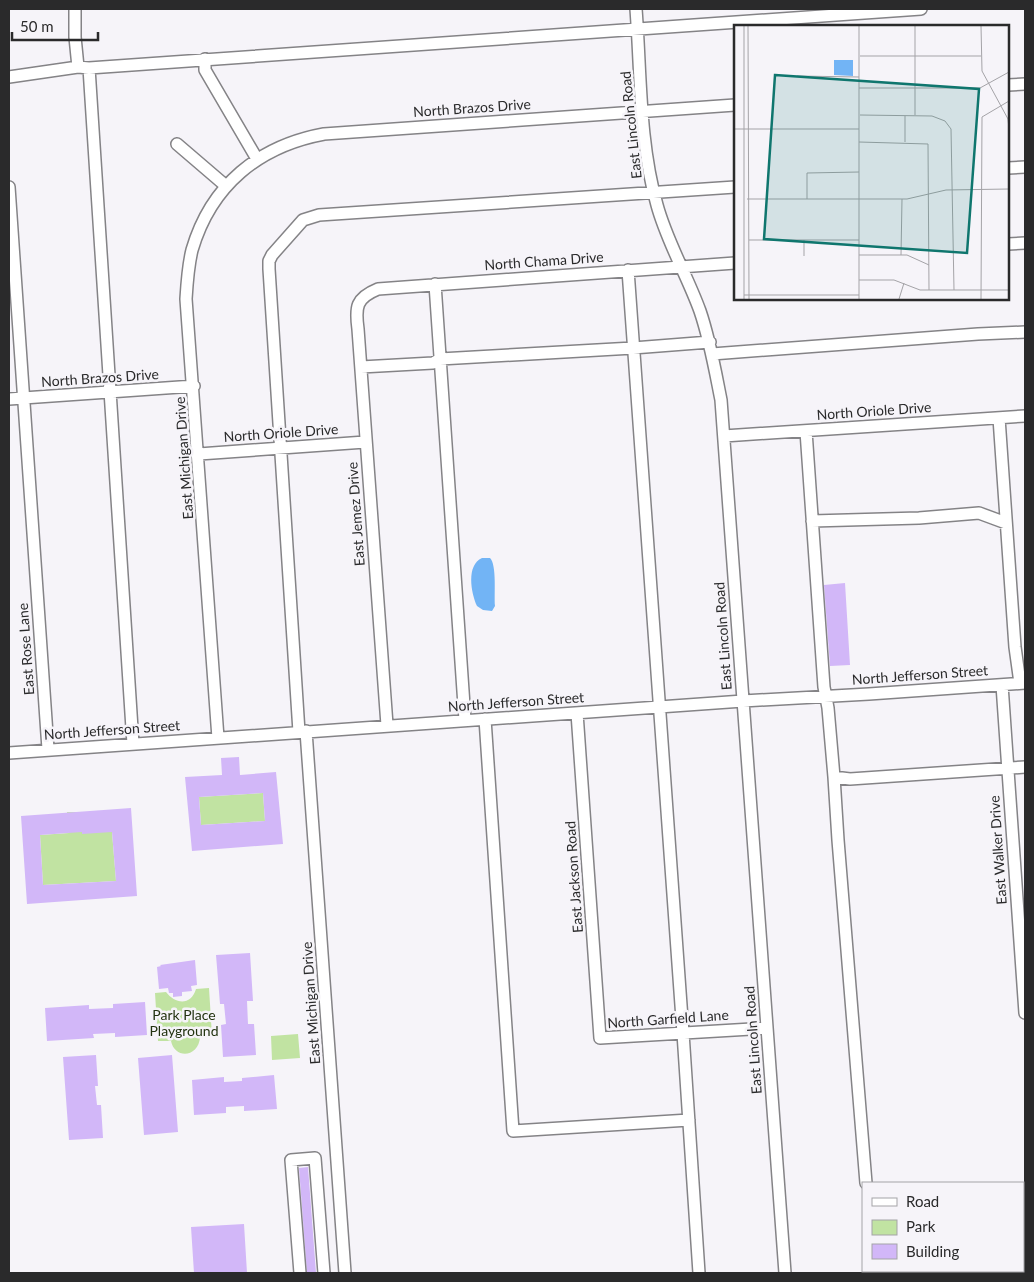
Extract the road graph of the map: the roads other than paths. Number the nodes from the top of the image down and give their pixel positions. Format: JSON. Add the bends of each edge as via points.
{"nodes":[{"id":1,"x":74,"y":9,"type":"edge"},
{"id":2,"x":636,"y":9,"type":"edge"},
{"id":3,"x":921,"y":9,"type":"edge"},
{"id":4,"x":638,"y":29,"type":"junction"},
{"id":5,"x":205,"y":59,"type":"junction"},
{"id":6,"x":83,"y":67,"type":"junction"},
{"id":7,"x":9,"y":77,"type":"edge"},
{"id":8,"x":1025,"y":84,"type":"edge"},
{"id":9,"x":1009,"y":85,"type":"edge"},
{"id":10,"x":734,"y":104,"type":"edge"},
{"id":11,"x":643,"y":111,"type":"junction"},
{"id":12,"x":177,"y":144,"type":"dead end"},
{"id":13,"x":257,"y":159,"type":"junction"},
{"id":14,"x":1025,"y":167,"type":"edge"},
{"id":15,"x":1009,"y":168,"type":"edge"},
{"id":16,"x":226,"y":186,"type":"junction"},
{"id":17,"x":9,"y":187,"type":"edge"},
{"id":18,"x":734,"y":187,"type":"edge"},
{"id":19,"x":654,"y":193,"type":"junction"},
{"id":20,"x":1025,"y":243,"type":"edge"},
{"id":21,"x":1009,"y":244,"type":"edge"},
{"id":22,"x":734,"y":263,"type":"edge"},
{"id":23,"x":682,"y":267,"type":"junction"},
{"id":24,"x":628,"y":270,"type":"junction"},
{"id":25,"x":435,"y":284,"type":"junction"},
{"id":26,"x":359,"y":301,"type":"joint"},
{"id":27,"x":1025,"y":332,"type":"edge"},
{"id":28,"x":710,"y":342,"type":"junction"},
{"id":29,"x":633,"y":348,"type":"junction"},
{"id":30,"x":712,"y":354,"type":"junction"},
{"id":31,"x":440,"y":358,"type":"junction"},
{"id":32,"x":361,"y":367,"type":"junction"},
{"id":33,"x":194,"y":386,"type":"junction"},
{"id":34,"x":111,"y":392,"type":"junction"},
{"id":35,"x":23,"y":398,"type":"junction"},
{"id":36,"x":9,"y":399,"type":"edge"},
{"id":37,"x":1025,"y":416,"type":"edge"},
{"id":38,"x":999,"y":418,"type":"junction"},
{"id":39,"x":806,"y":430,"type":"junction"},
{"id":40,"x":724,"y":436,"type":"junction"},
{"id":41,"x":365,"y":442,"type":"junction"},
{"id":42,"x":281,"y":448,"type":"junction"},
{"id":43,"x":198,"y":454,"type":"junction"},
{"id":44,"x":812,"y":522,"type":"junction"},
{"id":45,"x":1006,"y":523,"type":"junction"},
{"id":46,"x":1023,"y":683,"type":"edge"},
{"id":47,"x":1002,"y":684,"type":"junction"},
{"id":48,"x":824,"y":697,"type":"junction"},
{"id":49,"x":743,"y":701,"type":"junction"},
{"id":50,"x":659,"y":707,"type":"junction"},
{"id":51,"x":577,"y":713,"type":"junction"},
{"id":52,"x":485,"y":719,"type":"junction"},
{"id":53,"x":465,"y":720,"type":"junction"},
{"id":54,"x":387,"y":725,"type":"junction"},
{"id":55,"x":302,"y":732,"type":"junction"},
{"id":56,"x":218,"y":738,"type":"junction"},
{"id":57,"x":133,"y":744,"type":"junction"},
{"id":58,"x":48,"y":750,"type":"junction"},
{"id":59,"x":9,"y":753,"type":"edge"},
{"id":60,"x":1025,"y":767,"type":"edge"},
{"id":61,"x":1007,"y":769,"type":"junction"},
{"id":62,"x":834,"y":777,"type":"junction"},
{"id":63,"x":1013,"y":854,"type":"junction"},
{"id":64,"x":1025,"y":854,"type":"edge"},
{"id":65,"x":1022,"y":941,"type":"edge"},
{"id":66,"x":1025,"y":1013,"type":"edge"},
{"id":67,"x":767,"y":1028,"type":"junction"},
{"id":68,"x":683,"y":1033,"type":"junction"},
{"id":69,"x":600,"y":1038,"type":"joint"},
{"id":70,"x":689,"y":1120,"type":"junction"},
{"id":71,"x":866,"y":1182,"type":"edge"},
{"id":72,"x":339,"y":1198,"type":"junction"},
{"id":73,"x":318,"y":1199,"type":"junction"},
{"id":74,"x":344,"y":1269,"type":"edge"},
{"id":75,"x":324,"y":1270,"type":"edge"},
{"id":76,"x":300,"y":1273,"type":"edge"},
{"id":77,"x":699,"y":1273,"type":"edge"},
{"id":78,"x":785,"y":1273,"type":"edge"}],
"edges":[{"from":1,"to":6,"type":"street"},
{"from":2,"to":4,"type":"street","name":"East Lincoln Road"},
{"from":3,"to":4,"type":"street"},
{"from":4,"to":5,"type":"street"},
{"from":4,"to":11,"type":"street","name":"East Lincoln Road"},
{"from":5,"to":6,"type":"street"},
{"from":5,"to":13,"type":"street","via":[[205,70]]},
{"from":6,"to":7,"type":"street"},
{"from":6,"to":34,"type":"street"},
{"from":8,"to":9,"type":"street"},
{"from":10,"to":11,"type":"street","name":"North Brazos Drive"},
{"from":11,"to":13,"type":"street","name":"North Brazos Drive","via":[[324,134],[301,138]]},
{"from":11,"to":19,"type":"street","name":"East Lincoln Road"},
{"from":12,"to":16,"type":"street"},
{"from":13,"to":16,"type":"street","name":"North Brazos Drive"},
{"from":14,"to":15,"type":"street"},
{"from":16,"to":33,"type":"street","name":"East Michigan Drive","via":[[205,220],[192,250],[189,267],[186,299]]},
{"from":17,"to":35,"type":"street","name":"East Rose Lane"},
{"from":18,"to":19,"type":"street","name":"East Michigan Drive"},
{"from":19,"to":23,"type":"street","name":"East Lincoln Road","via":[[667,237]]},
{"from":19,"to":42,"type":"street","name":"East Michigan Drive","via":[[319,215],[303,220],[269,261]]},
{"from":20,"to":21,"type":"street"},
{"from":22,"to":23,"type":"street","name":"North Chama Drive"},
{"from":23,"to":24,"type":"street","name":"North Chama Drive"},
{"from":23,"to":28,"type":"street","name":"East Lincoln Road"},
{"from":24,"to":25,"type":"street","name":"North Chama Drive"},
{"from":24,"to":29,"type":"street"},
{"from":25,"to":26,"type":"street","name":"North Chama Drive","via":[[378,290]]},
{"from":25,"to":31,"type":"street"},
{"from":26,"to":32,"type":"street","name":"East Jemez Drive","via":[[356,314]]},
{"from":27,"to":30,"type":"street"},
{"from":28,"to":29,"type":"street"},
{"from":28,"to":30,"type":"street","name":"East Lincoln Road"},
{"from":29,"to":31,"type":"street"},
{"from":29,"to":50,"type":"street"},
{"from":30,"to":40,"type":"street","name":"East Lincoln Road"},
{"from":31,"to":32,"type":"street","via":[[433,363]]},
{"from":31,"to":53,"type":"street"},
{"from":32,"to":41,"type":"street","name":"East Jemez Drive"},
{"from":33,"to":34,"type":"street","name":"North Brazos Drive"},
{"from":33,"to":43,"type":"street","name":"East Michigan Drive"},
{"from":34,"to":35,"type":"street","name":"North Brazos Drive"},
{"from":34,"to":57,"type":"street"},
{"from":35,"to":36,"type":"street","name":"North Brazos Drive"},
{"from":35,"to":58,"type":"street","name":"East Rose Lane"},
{"from":37,"to":38,"type":"street","name":"North Oriole Drive"},
{"from":38,"to":39,"type":"street","name":"North Oriole Drive"},
{"from":38,"to":45,"type":"street"},
{"from":39,"to":40,"type":"street","name":"North Oriole Drive"},
{"from":39,"to":44,"type":"street"},
{"from":40,"to":49,"type":"street","name":"East Lincoln Road"},
{"from":41,"to":42,"type":"street","name":"North Oriole Drive"},
{"from":41,"to":54,"type":"street","name":"East Jemez Drive"},
{"from":42,"to":43,"type":"street","name":"North Oriole Drive"},
{"from":42,"to":55,"type":"street","name":"East Michigan Drive"},
{"from":43,"to":56,"type":"street","name":"East Michigan Drive"},
{"from":44,"to":45,"type":"street","via":[[980,513]]},
{"from":44,"to":48,"type":"street"},
{"from":45,"to":46,"type":"street","via":[[1015,647]]},
{"from":46,"to":47,"type":"street","name":"North Jefferson Street"},
{"from":47,"to":48,"type":"street","name":"North Jefferson Street"},
{"from":47,"to":61,"type":"street","name":"East Walker Drive"},
{"from":48,"to":49,"type":"street","name":"North Jefferson Street"},
{"from":48,"to":62,"type":"street","via":[[828,708]]},
{"from":49,"to":50,"type":"street","name":"North Jefferson Street"},
{"from":49,"to":67,"type":"street","name":"East Lincoln Road"},
{"from":50,"to":51,"type":"street","name":"North Jefferson Street"},
{"from":50,"to":68,"type":"street"},
{"from":51,"to":52,"type":"street","name":"North Jefferson Street"},
{"from":51,"to":69,"type":"street","name":"East Jackson Road"},
{"from":52,"to":53,"type":"street","name":"North Jefferson Street"},
{"from":52,"to":70,"type":"street","via":[[514,1131]]},
{"from":53,"to":54,"type":"street","name":"North Jefferson Street"},
{"from":54,"to":55,"type":"street","name":"North Jefferson Street"},
{"from":55,"to":56,"type":"street","name":"North Jefferson Street"},
{"from":55,"to":72,"type":"street","name":"East Michigan Drive"},
{"from":56,"to":57,"type":"street","name":"North Jefferson Street"},
{"from":57,"to":58,"type":"street","name":"North Jefferson Street"},
{"from":58,"to":59,"type":"street","name":"North Jefferson Street"},
{"from":60,"to":61,"type":"street"},
{"from":61,"to":62,"type":"street","via":[[850,779]]},
{"from":61,"to":63,"type":"street","name":"East Walker Drive"},
{"from":62,"to":71,"type":"street"},
{"from":63,"to":64,"type":"street"},
{"from":63,"to":65,"type":"street","name":"East Walker Drive"},
{"from":65,"to":66,"type":"street","name":"East Walker Drive"},
{"from":67,"to":68,"type":"street","name":"North Garfield Lane"},
{"from":67,"to":78,"type":"street","name":"East Lincoln Road"},
{"from":68,"to":69,"type":"street","name":"North Garfield Lane"},
{"from":68,"to":70,"type":"street"},
{"from":70,"to":77,"type":"street"},
{"from":72,"to":73,"type":"street"},
{"from":72,"to":74,"type":"street","name":"East Michigan Drive"},
{"from":73,"to":75,"type":"street"},
{"from":73,"to":76,"type":"street","via":[[314,1158],[291,1160]]},
{"from":74,"to":75,"type":"street"}]}
